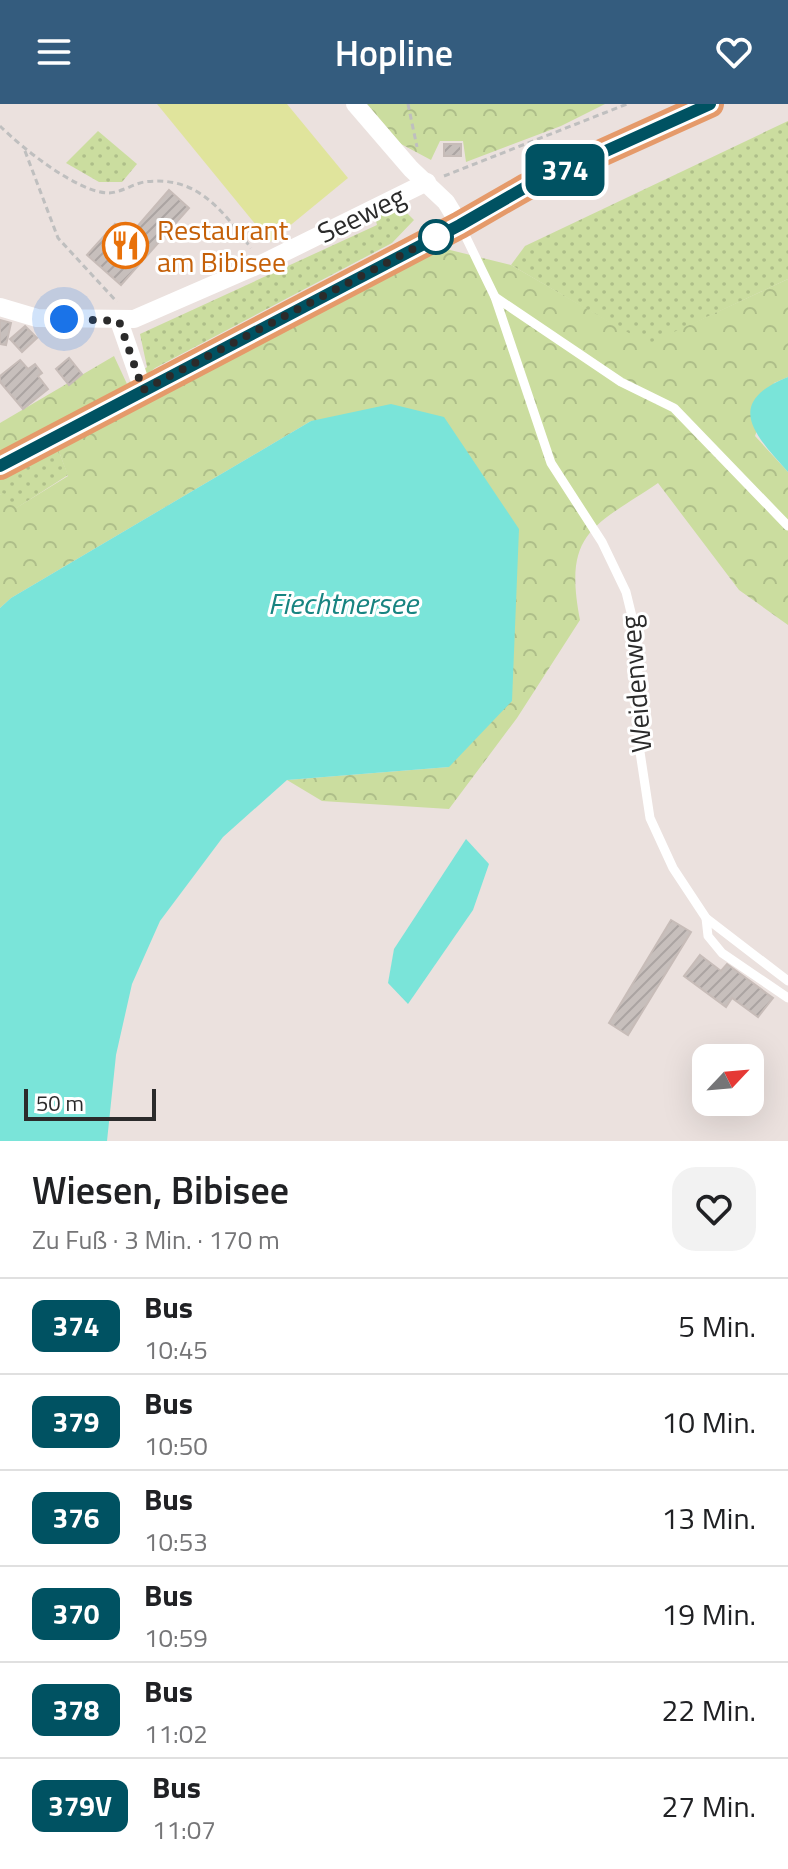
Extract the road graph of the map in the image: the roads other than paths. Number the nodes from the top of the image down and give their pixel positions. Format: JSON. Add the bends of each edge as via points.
{"nodes":[{"id":1,"x":355,"y":104,"type":"edge"},
{"id":2,"x":710,"y":104,"type":"edge"},
{"id":3,"x":427,"y":182,"type":"junction"},
{"id":4,"x":460,"y":225,"type":"junction"},
{"id":5,"x":495,"y":297,"type":"junction"},
{"id":6,"x":0,"y":307,"type":"edge"},
{"id":7,"x":126,"y":320,"type":"junction"},
{"id":8,"x":143,"y":390,"type":"junction"},
{"id":9,"x":0,"y":466,"type":"edge"},
{"id":10,"x":788,"y":526,"type":"edge"},
{"id":11,"x":706,"y":918,"type":"junction"},
{"id":12,"x":788,"y":981,"type":"edge"},
{"id":13,"x":788,"y":998,"type":"edge"}],
"edges":[{"from":1,"to":3,"type":"street"},
{"from":2,"to":4,"type":"main road","via":[[526,187]]},
{"from":3,"to":4,"type":"street"},
{"from":3,"to":7,"type":"street","name":"Seeweg","via":[[263,263]]},
{"from":4,"to":5,"type":"lane","name":"Weidenweg"},
{"from":4,"to":8,"type":"main road"},
{"from":5,"to":10,"type":"lane","via":[[621,382],[674,408]]},
{"from":5,"to":11,"type":"lane","name":"Weidenweg","via":[[551,463],[602,542],[626,592],[637,637],[640,752],[650,818],[673,868]]},
{"from":6,"to":7,"type":"street","name":"Seeweg","via":[[37,318]]},
{"from":7,"to":8,"type":"street"},
{"from":8,"to":9,"type":"main road"},
{"from":11,"to":12,"type":"lane","name":"Weidenweg"},
{"from":11,"to":13,"type":"lane","via":[[708,936],[722,953]]}]}
